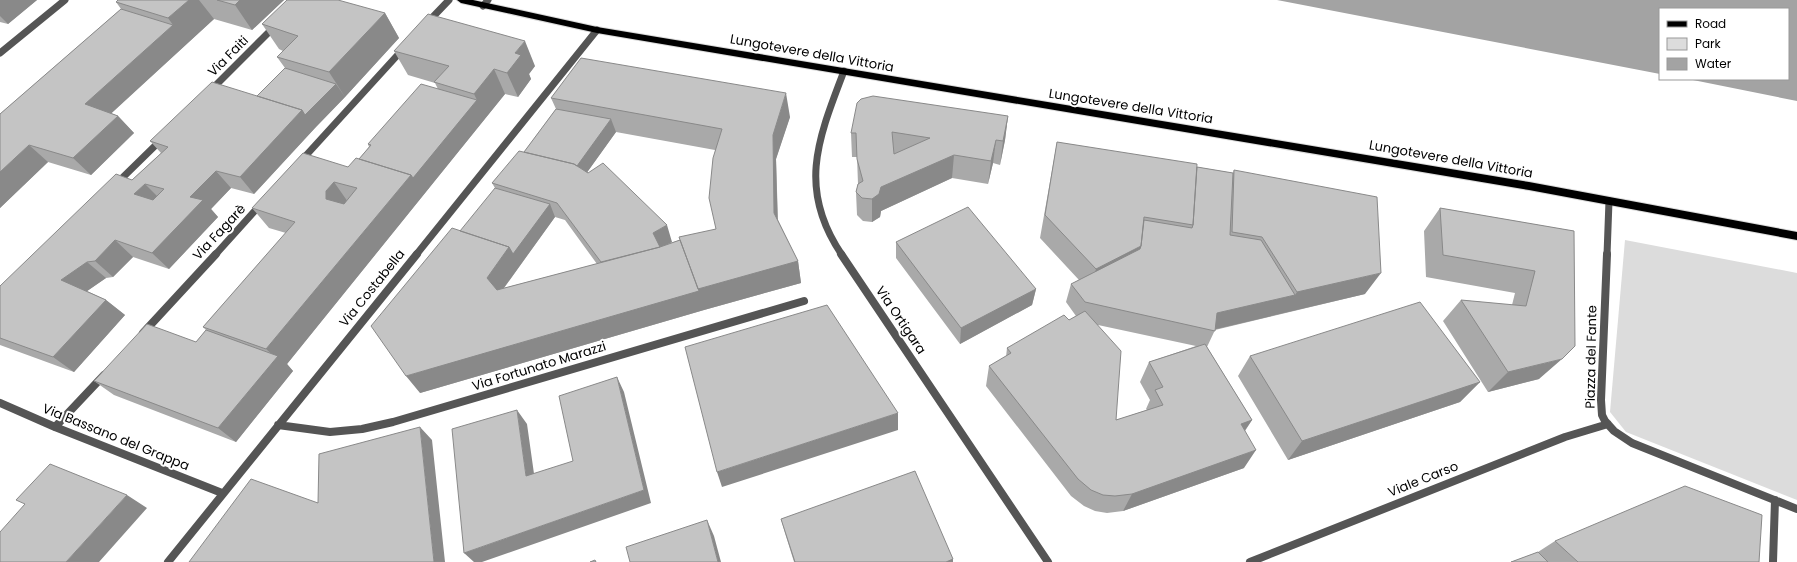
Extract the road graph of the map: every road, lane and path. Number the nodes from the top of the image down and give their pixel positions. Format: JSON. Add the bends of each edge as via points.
{"nodes":[{"id":1,"x":65,"y":0,"type":"edge"},
{"id":2,"x":449,"y":0,"type":"edge"},
{"id":3,"x":461,"y":0,"type":"edge"},
{"id":4,"x":486,"y":3,"type":"edge"},
{"id":5,"x":280,"y":22,"type":"edge"},
{"id":6,"x":422,"y":29,"type":"edge"},
{"id":7,"x":597,"y":30,"type":"junction"},
{"id":8,"x":411,"y":41,"type":"edge"},
{"id":9,"x":0,"y":54,"type":"edge"},
{"id":10,"x":844,"y":71,"type":"junction"},
{"id":11,"x":207,"y":94,"type":"edge"},
{"id":12,"x":168,"y":133,"type":"edge"},
{"id":13,"x":292,"y":170,"type":"edge"},
{"id":14,"x":112,"y":188,"type":"edge"},
{"id":15,"x":266,"y":199,"type":"edge"},
{"id":16,"x":1609,"y":201,"type":"junction"},
{"id":17,"x":1797,"y":236,"type":"edge"},
{"id":18,"x":804,"y":300,"type":"dead end"},
{"id":19,"x":136,"y":340,"type":"edge"},
{"id":20,"x":109,"y":369,"type":"edge"},
{"id":21,"x":0,"y":403,"type":"edge"},
{"id":22,"x":1608,"y":424,"type":"junction"},
{"id":23,"x":278,"y":425,"type":"junction"},
{"id":24,"x":55,"y":427,"type":"junction"},
{"id":25,"x":222,"y":493,"type":"junction"},
{"id":26,"x":1775,"y":500,"type":"junction"},
{"id":27,"x":1797,"y":509,"type":"edge"},
{"id":28,"x":168,"y":562,"type":"edge"},
{"id":29,"x":1048,"y":562,"type":"edge"},
{"id":30,"x":1250,"y":562,"type":"edge"},
{"id":31,"x":1773,"y":562,"type":"edge"}],
"edges":[{"from":1,"to":9,"type":"street"},
{"from":2,"to":6,"type":"street"},
{"from":3,"to":4,"type":"main road","name":"Lungotevere della Vittoria"},
{"from":4,"to":7,"type":"main road","name":"Lungotevere della Vittoria"},
{"from":5,"to":11,"type":"street","name":"Via Faiti"},
{"from":7,"to":10,"type":"main road","name":"Lungotevere della Vittoria"},
{"from":7,"to":23,"type":"street","name":"Via Costabella"},
{"from":8,"to":13,"type":"street"},
{"from":10,"to":16,"type":"main road","name":"Lungotevere della Vittoria"},
{"from":10,"to":29,"type":"street","name":"Via Ortigara","via":[[820,139],[816,158],[816,192],[823,224]]},
{"from":12,"to":14,"type":"street"},
{"from":15,"to":19,"type":"street","name":"Via Fagarè"},
{"from":16,"to":17,"type":"main road","name":"Lungotevere della Vittoria"},
{"from":16,"to":22,"type":"street","name":"Piazza del Fante","via":[[1601,400],[1603,416]]},
{"from":18,"to":23,"type":"street","name":"Via Fortunato Marazzi","via":[[393,422],[362,429],[330,432]]},
{"from":20,"to":24,"type":"street"},
{"from":21,"to":24,"type":"street","name":"Via Bassano del Grappa"},
{"from":22,"to":26,"type":"street","name":"Piazza del Fante","via":[[1630,442],[1644,449]]},
{"from":22,"to":30,"type":"street","name":"Viale Carso","via":[[1565,437]]},
{"from":23,"to":25,"type":"street","name":"Via Costabella"},
{"from":24,"to":25,"type":"street","name":"Via Bassano del Grappa"},
{"from":25,"to":28,"type":"street","name":"Via Costabella"},
{"from":26,"to":27,"type":"street","name":"Piazza del Fante"},
{"from":26,"to":31,"type":"street"}]}
